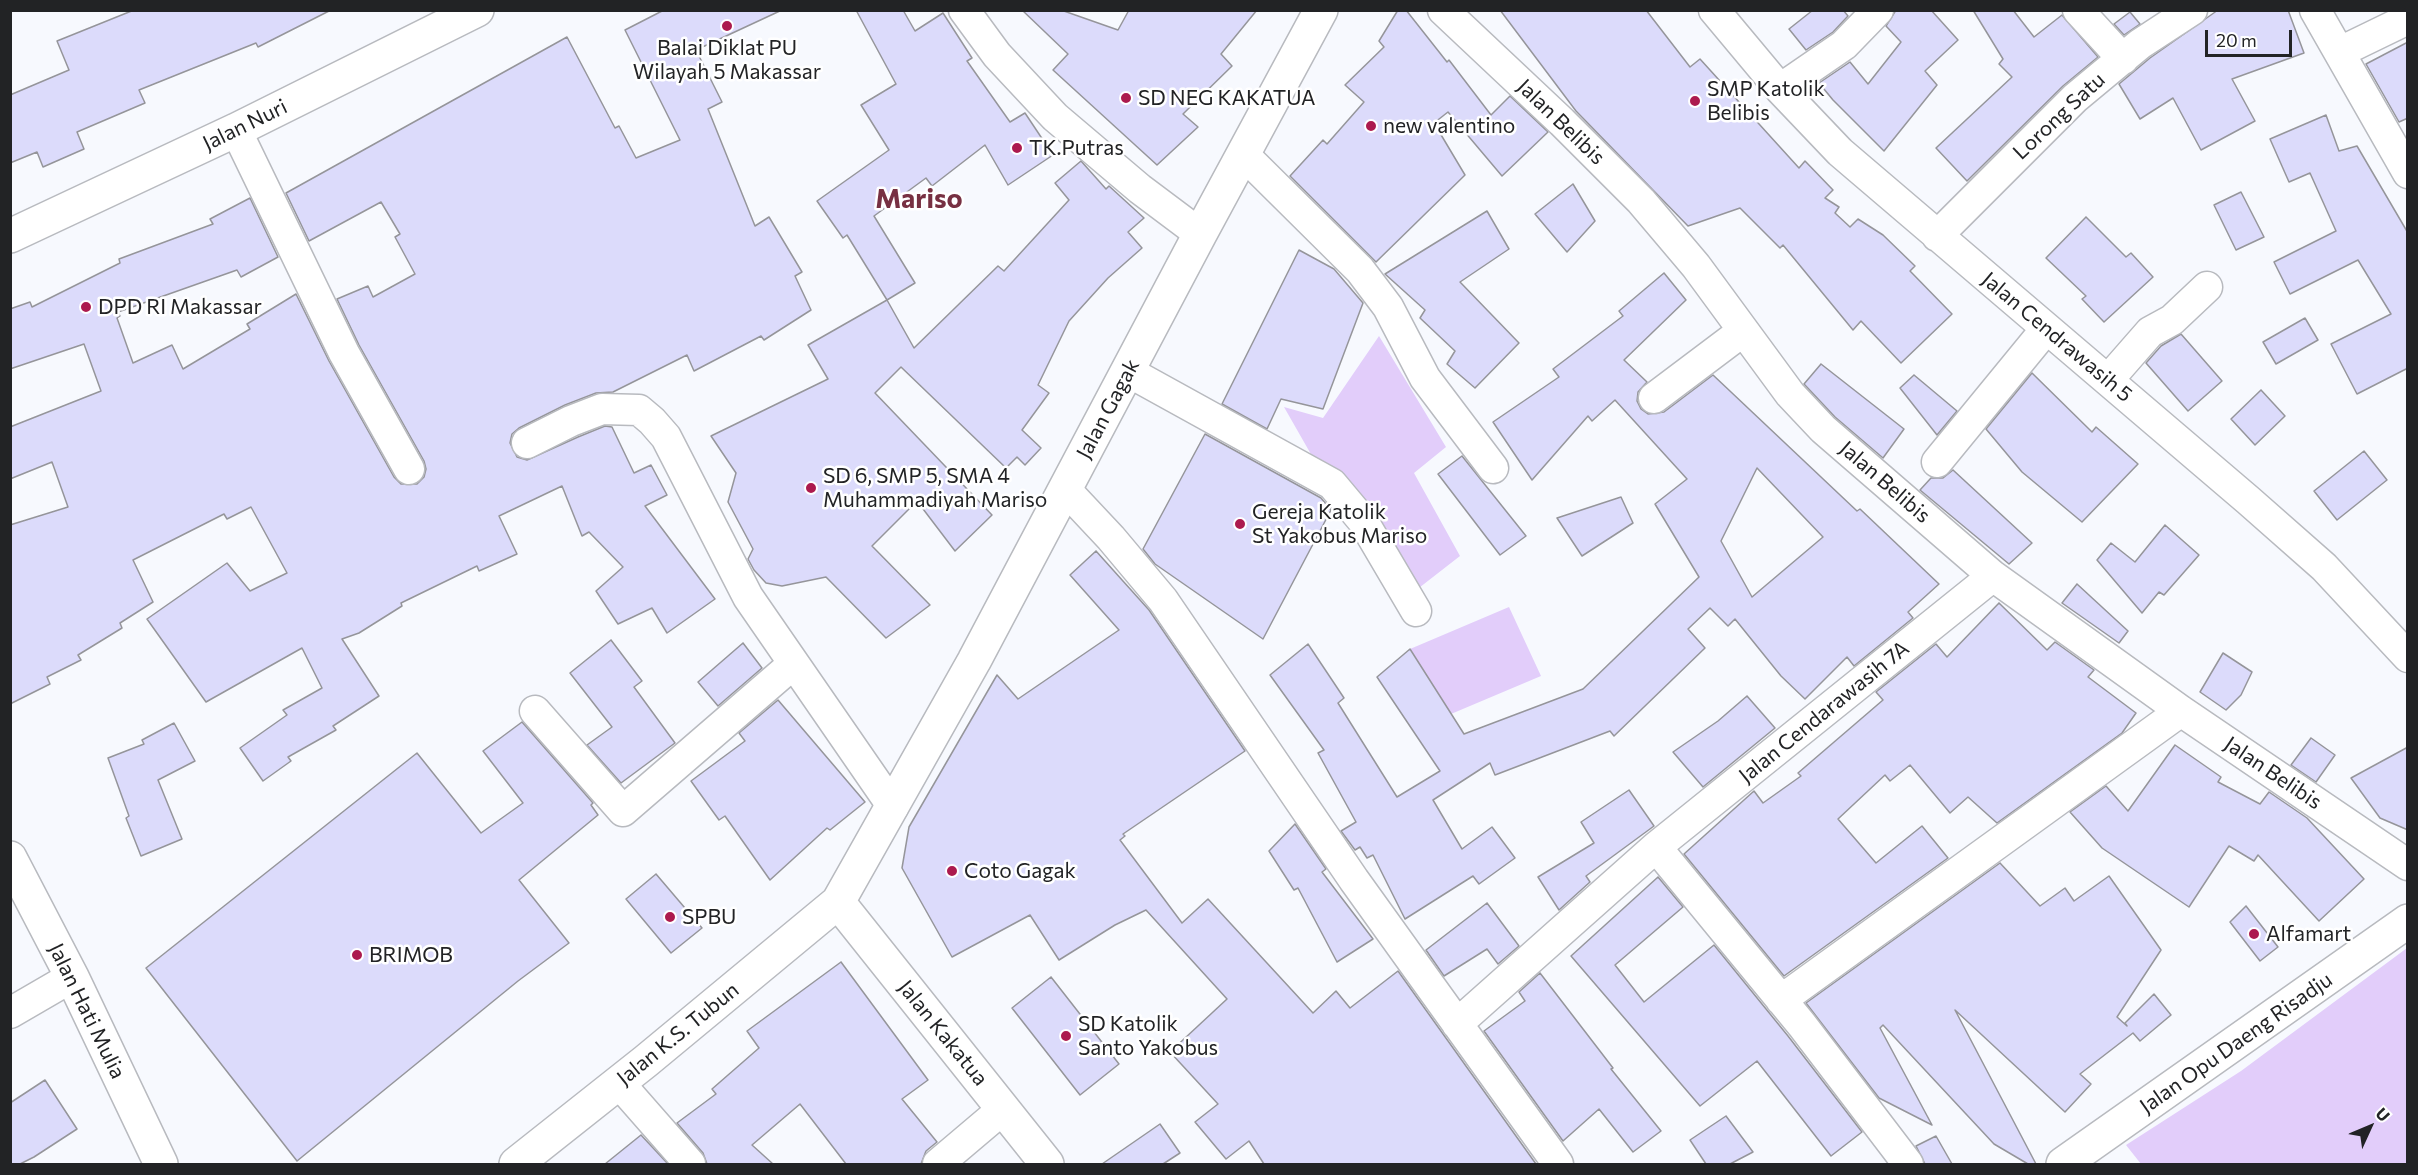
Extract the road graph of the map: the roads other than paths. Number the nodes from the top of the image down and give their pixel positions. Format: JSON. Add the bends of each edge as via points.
{"nodes":[{"id":1,"x":477,"y":10,"type":"edge"},
{"id":2,"x":964,"y":10,"type":"edge"},
{"id":3,"x":1321,"y":10,"type":"edge"},
{"id":4,"x":1443,"y":10,"type":"edge"},
{"id":5,"x":1714,"y":10,"type":"edge"},
{"id":6,"x":1878,"y":10,"type":"edge"},
{"id":7,"x":2078,"y":10,"type":"edge"},
{"id":8,"x":2192,"y":10,"type":"edge"},
{"id":9,"x":2315,"y":10,"type":"edge"},
{"id":10,"x":2408,"y":19,"type":"edge"},
{"id":11,"x":2340,"y":52,"type":"junction"},
{"id":12,"x":2123,"y":59,"type":"junction"},
{"id":13,"x":1780,"y":89,"type":"junction"},
{"id":14,"x":236,"y":130,"type":"junction"},
{"id":15,"x":1243,"y":154,"type":"junction"},
{"id":16,"x":2408,"y":173,"type":"edge"},
{"id":17,"x":1200,"y":234,"type":"junction"},
{"id":18,"x":10,"y":236,"type":"edge"},
{"id":19,"x":1937,"y":236,"type":"junction"},
{"id":20,"x":2207,"y":287,"type":"dead end"},
{"id":21,"x":2046,"y":329,"type":"junction"},
{"id":22,"x":1743,"y":332,"type":"junction"},
{"id":23,"x":1129,"y":372,"type":"junction"},
{"id":24,"x":2108,"y":380,"type":"junction"},
{"id":25,"x":1654,"y":398,"type":"dead end"},
{"id":26,"x":526,"y":443,"type":"dead end"},
{"id":27,"x":1937,"y":462,"type":"dead end"},
{"id":28,"x":1493,"y":468,"type":"dead end"},
{"id":29,"x":409,"y":469,"type":"dead end"},
{"id":30,"x":1065,"y":489,"type":"junction"},
{"id":31,"x":1993,"y":576,"type":"junction"},
{"id":32,"x":1416,"y":611,"type":"dead end"},
{"id":33,"x":2408,"y":657,"type":"edge"},
{"id":34,"x":792,"y":665,"type":"junction"},
{"id":35,"x":535,"y":711,"type":"dead end"},
{"id":36,"x":2181,"y":711,"type":"junction"},
{"id":37,"x":893,"y":807,"type":"junction"},
{"id":38,"x":1656,"y":847,"type":"junction"},
{"id":39,"x":10,"y":858,"type":"edge"},
{"id":40,"x":2408,"y":865,"type":"edge"},
{"id":41,"x":838,"y":902,"type":"junction"},
{"id":42,"x":2408,"y":921,"type":"edge"},
{"id":43,"x":72,"y":977,"type":"junction"},
{"id":44,"x":1781,"y":1000,"type":"junction"},
{"id":45,"x":10,"y":1013,"type":"edge"},
{"id":46,"x":1457,"y":1024,"type":"junction"},
{"id":47,"x":619,"y":1083,"type":"junction"},
{"id":48,"x":1003,"y":1109,"type":"junction"},
{"id":49,"x":1551,"y":1162,"type":"edge"},
{"id":50,"x":161,"y":1164,"type":"edge"},
{"id":51,"x":516,"y":1164,"type":"edge"},
{"id":52,"x":690,"y":1164,"type":"edge"},
{"id":53,"x":938,"y":1164,"type":"edge"},
{"id":54,"x":1047,"y":1164,"type":"edge"},
{"id":55,"x":1908,"y":1164,"type":"edge"},
{"id":56,"x":2063,"y":1164,"type":"edge"}],
"edges":[{"from":1,"to":14,"type":"main road","name":"Jalan Nuri"},
{"from":2,"to":17,"type":"street","via":[[997,55],[1055,117]]},
{"from":3,"to":15,"type":"main road","name":"Jalan Gagak"},
{"from":4,"to":22,"type":"street","name":"Jalan Belibis","via":[[1641,201],[1696,266]]},
{"from":5,"to":13,"type":"street","name":"Jalan Cendrawasih 5"},
{"from":6,"to":13,"type":"street","via":[[1844,45]]},
{"from":7,"to":12,"type":"street"},
{"from":8,"to":12,"type":"street","name":"Lorong Satu"},
{"from":9,"to":11,"type":"street"},
{"from":10,"to":11,"type":"street"},
{"from":11,"to":16,"type":"street"},
{"from":12,"to":19,"type":"street","name":"Lorong Satu","via":[[2074,98]]},
{"from":13,"to":19,"type":"street","name":"Jalan Cendrawasih 5","via":[[1840,152]]},
{"from":14,"to":18,"type":"main road","name":"Jalan Nuri"},
{"from":14,"to":29,"type":"street","via":[[344,352]]},
{"from":15,"to":17,"type":"main road","name":"Jalan Gagak"},
{"from":15,"to":28,"type":"street","via":[[1360,270],[1388,307],[1425,378]]},
{"from":17,"to":23,"type":"main road","name":"Jalan Gagak"},
{"from":19,"to":21,"type":"street","name":"Jalan Cendrawasih 5"},
{"from":20,"to":24,"type":"street","via":[[2172,320],[2150,332]]},
{"from":21,"to":24,"type":"street","name":"Jalan Cendrawasih 5"},
{"from":21,"to":27,"type":"street"},
{"from":22,"to":25,"type":"street"},
{"from":22,"to":31,"type":"street","name":"Jalan Belibis","via":[[1790,394],[1823,429]]},
{"from":23,"to":30,"type":"main road","name":"Jalan Gagak"},
{"from":23,"to":32,"type":"street","via":[[1332,484],[1363,521]]},
{"from":24,"to":33,"type":"street","name":"Jalan Cendrawasih 5","via":[[2324,567]]},
{"from":26,"to":34,"type":"street","via":[[603,410],[639,410],[666,437],[748,597]]},
{"from":30,"to":37,"type":"main road","name":"Jalan Gagak"},
{"from":30,"to":46,"type":"street","via":[[1163,600]]},
{"from":31,"to":36,"type":"street","name":"Jalan Belibis"},
{"from":31,"to":38,"type":"street","name":"Jalan Cendarawasih 7A"},
{"from":34,"to":35,"type":"street","via":[[623,811]]},
{"from":34,"to":37,"type":"street"},
{"from":36,"to":40,"type":"street","name":"Jalan Belibis"},
{"from":36,"to":44,"type":"street"},
{"from":37,"to":41,"type":"main road","name":"Jalan Gagak"},
{"from":38,"to":44,"type":"street"},
{"from":38,"to":46,"type":"street","name":"Jalan Cendarawasih 7A"},
{"from":39,"to":43,"type":"main road","name":"Jalan Hati Mulia"},
{"from":41,"to":47,"type":"main road","name":"Jalan K.S. Tubun"},
{"from":41,"to":48,"type":"main road","name":"Jalan Kakatua"},
{"from":42,"to":56,"type":"main road","name":"Jalan Opu Daeng Risadju"},
{"from":43,"to":45,"type":"street"},
{"from":43,"to":50,"type":"main road","name":"Jalan Hati Mulia"},
{"from":44,"to":55,"type":"street"},
{"from":46,"to":49,"type":"street"},
{"from":47,"to":51,"type":"main road","name":"Jalan K.S. Tubun"},
{"from":47,"to":52,"type":"street"},
{"from":48,"to":53,"type":"street"},
{"from":48,"to":54,"type":"main road","name":"Jalan Kakatua"}]}
